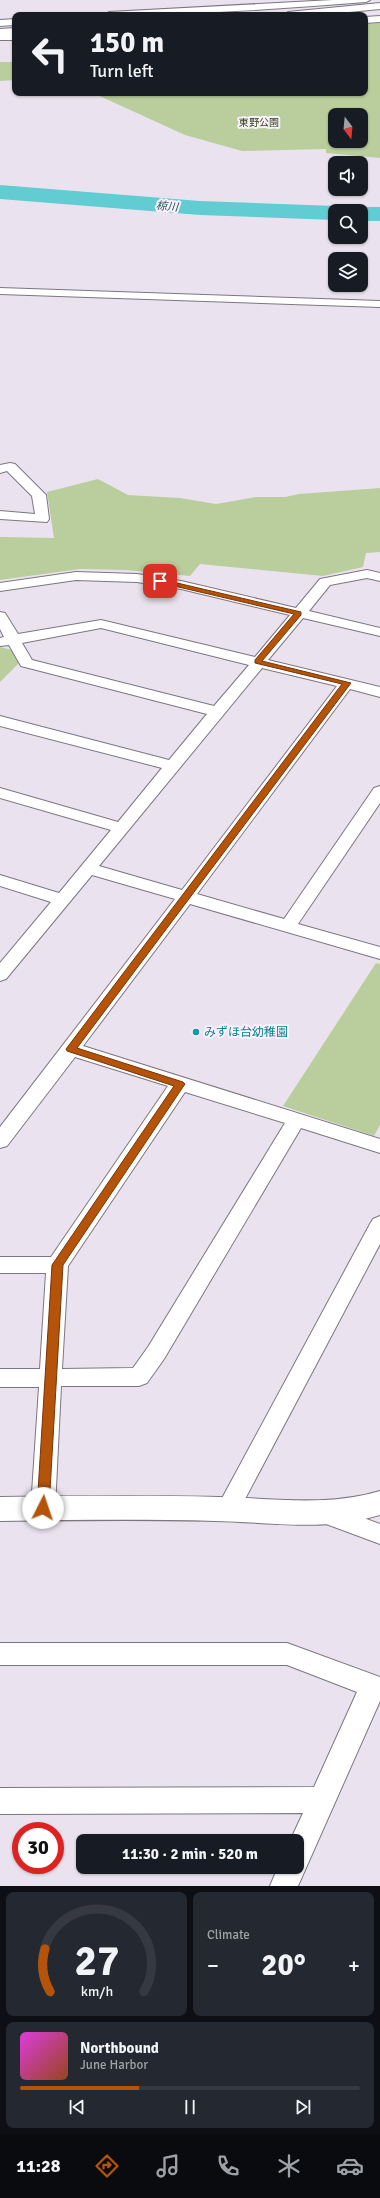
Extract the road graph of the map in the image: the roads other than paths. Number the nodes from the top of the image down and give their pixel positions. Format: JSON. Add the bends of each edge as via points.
{"nodes":[{"id":1,"x":226,"y":0,"type":"edge"},
{"id":2,"x":310,"y":0,"type":"edge"},
{"id":3,"x":366,"y":0,"type":"edge"},
{"id":4,"x":380,"y":6,"type":"edge"},
{"id":5,"x":174,"y":8,"type":"edge"},
{"id":6,"x":232,"y":8,"type":"junction"},
{"id":7,"x":286,"y":11,"type":"edge"},
{"id":8,"x":380,"y":11,"type":"edge"},
{"id":9,"x":137,"y":12,"type":"edge"},
{"id":10,"x":368,"y":12,"type":"edge"},
{"id":11,"x":380,"y":14,"type":"edge"},
{"id":12,"x":368,"y":15,"type":"edge"},
{"id":13,"x":380,"y":19,"type":"edge"},
{"id":14,"x":368,"y":20,"type":"edge"},
{"id":15,"x":12,"y":22,"type":"edge"},
{"id":16,"x":0,"y":23,"type":"edge"},
{"id":17,"x":12,"y":31,"type":"edge"},
{"id":18,"x":0,"y":32,"type":"edge"},
{"id":19,"x":0,"y":37,"type":"edge"},
{"id":20,"x":12,"y":37,"type":"edge"},
{"id":21,"x":0,"y":291,"type":"edge"},
{"id":22,"x":380,"y":304,"type":"edge"},
{"id":23,"x":0,"y":469,"type":"edge"},
{"id":24,"x":0,"y":515,"type":"edge"},
{"id":25,"x":380,"y":577,"type":"edge"},
{"id":26,"x":0,"y":587,"type":"edge"},
{"id":27,"x":299,"y":613,"type":"junction"},
{"id":28,"x":0,"y":616,"type":"edge"},
{"id":29,"x":380,"y":632,"type":"edge"},
{"id":30,"x":7,"y":641,"type":"edge"},
{"id":31,"x":258,"y":662,"type":"junction"},
{"id":32,"x":347,"y":683,"type":"junction"},
{"id":33,"x":380,"y":692,"type":"edge"},
{"id":34,"x":218,"y":712,"type":"junction"},
{"id":35,"x":0,"y":720,"type":"edge"},
{"id":36,"x":172,"y":766,"type":"junction"},
{"id":37,"x":380,"y":791,"type":"edge"},
{"id":38,"x":0,"y":793,"type":"edge"},
{"id":39,"x":122,"y":828,"type":"junction"},
{"id":40,"x":88,"y":869,"type":"junction"},
{"id":41,"x":0,"y":880,"type":"edge"},
{"id":42,"x":187,"y":897,"type":"junction"},
{"id":43,"x":63,"y":900,"type":"junction"},
{"id":44,"x":288,"y":926,"type":"junction"},
{"id":45,"x":380,"y":953,"type":"edge"},
{"id":46,"x":0,"y":975,"type":"edge"},
{"id":47,"x":71,"y":1049,"type":"junction"},
{"id":48,"x":180,"y":1084,"type":"junction"},
{"id":49,"x":297,"y":1119,"type":"junction"},
{"id":50,"x":0,"y":1141,"type":"edge"},
{"id":51,"x":380,"y":1146,"type":"edge"},
{"id":52,"x":380,"y":1224,"type":"edge"},
{"id":53,"x":0,"y":1265,"type":"edge"},
{"id":54,"x":57,"y":1265,"type":"junction"},
{"id":55,"x":0,"y":1378,"type":"edge"},
{"id":56,"x":51,"y":1378,"type":"junction"},
{"id":57,"x":380,"y":1503,"type":"edge"},
{"id":58,"x":43,"y":1508,"type":"junction"},
{"id":59,"x":0,"y":1509,"type":"edge"},
{"id":60,"x":228,"y":1509,"type":"junction"},
{"id":61,"x":325,"y":1514,"type":"junction"},
{"id":62,"x":380,"y":1534,"type":"edge"},
{"id":63,"x":0,"y":1654,"type":"edge"},
{"id":64,"x":377,"y":1687,"type":"edge"},
{"id":65,"x":322,"y":1800,"type":"junction"},
{"id":66,"x":0,"y":1801,"type":"edge"},
{"id":67,"x":304,"y":1840,"type":"edge"},
{"id":68,"x":289,"y":1874,"type":"edge"},
{"id":69,"x":284,"y":1886,"type":"edge"}],
"edges":[{"from":1,"to":6,"type":"street"},
{"from":2,"to":7,"type":"street"},
{"from":3,"to":7,"type":"street"},
{"from":4,"to":7,"type":"main road"},
{"from":5,"to":6,"type":"street"},
{"from":5,"to":9,"type":"street"},
{"from":6,"to":7,"type":"street"},
{"from":8,"to":10,"type":"main road"},
{"from":11,"to":12,"type":"main road"},
{"from":13,"to":14,"type":"main road"},
{"from":15,"to":16,"type":"street"},
{"from":17,"to":18,"type":"main road"},
{"from":19,"to":20,"type":"main road"},
{"from":21,"to":22,"type":"street"},
{"from":23,"to":24,"type":"street","via":[[10,467],[39,495],[42,519]]},
{"from":25,"to":27,"type":"street","via":[[367,574],[325,582]]},
{"from":26,"to":27,"type":"street","via":[[76,576],[137,578],[181,585]]},
{"from":27,"to":29,"type":"street"},
{"from":27,"to":31,"type":"street"},
{"from":28,"to":30,"type":"street"},
{"from":30,"to":31,"type":"street","via":[[101,624]]},
{"from":30,"to":34,"type":"street","via":[[26,663]]},
{"from":31,"to":32,"type":"street"},
{"from":31,"to":34,"type":"street"},
{"from":32,"to":33,"type":"street"},
{"from":32,"to":42,"type":"street"},
{"from":34,"to":36,"type":"street"},
{"from":35,"to":36,"type":"street"},
{"from":36,"to":39,"type":"street"},
{"from":37,"to":44,"type":"street"},
{"from":38,"to":39,"type":"street"},
{"from":39,"to":40,"type":"street"},
{"from":40,"to":42,"type":"street"},
{"from":40,"to":43,"type":"street"},
{"from":41,"to":43,"type":"street"},
{"from":42,"to":44,"type":"street"},
{"from":42,"to":47,"type":"street"},
{"from":43,"to":46,"type":"street"},
{"from":44,"to":45,"type":"street"},
{"from":47,"to":48,"type":"street"},
{"from":47,"to":50,"type":"street"},
{"from":48,"to":49,"type":"street"},
{"from":48,"to":54,"type":"street"},
{"from":49,"to":51,"type":"street"},
{"from":49,"to":56,"type":"street","via":[[139,1377]]},
{"from":52,"to":60,"type":"street"},
{"from":53,"to":54,"type":"street"},
{"from":54,"to":56,"type":"street"},
{"from":55,"to":56,"type":"street"},
{"from":56,"to":58,"type":"street"},
{"from":57,"to":61,"type":"main road","via":[[341,1513]]},
{"from":58,"to":59,"type":"main road"},
{"from":58,"to":60,"type":"main road"},
{"from":60,"to":61,"type":"main road","via":[[299,1515]]},
{"from":61,"to":62,"type":"street"},
{"from":63,"to":64,"type":"street","via":[[287,1654]]},
{"from":64,"to":65,"type":"street"},
{"from":65,"to":66,"type":"street"},
{"from":65,"to":67,"type":"street"},
{"from":68,"to":69,"type":"street"}]}
